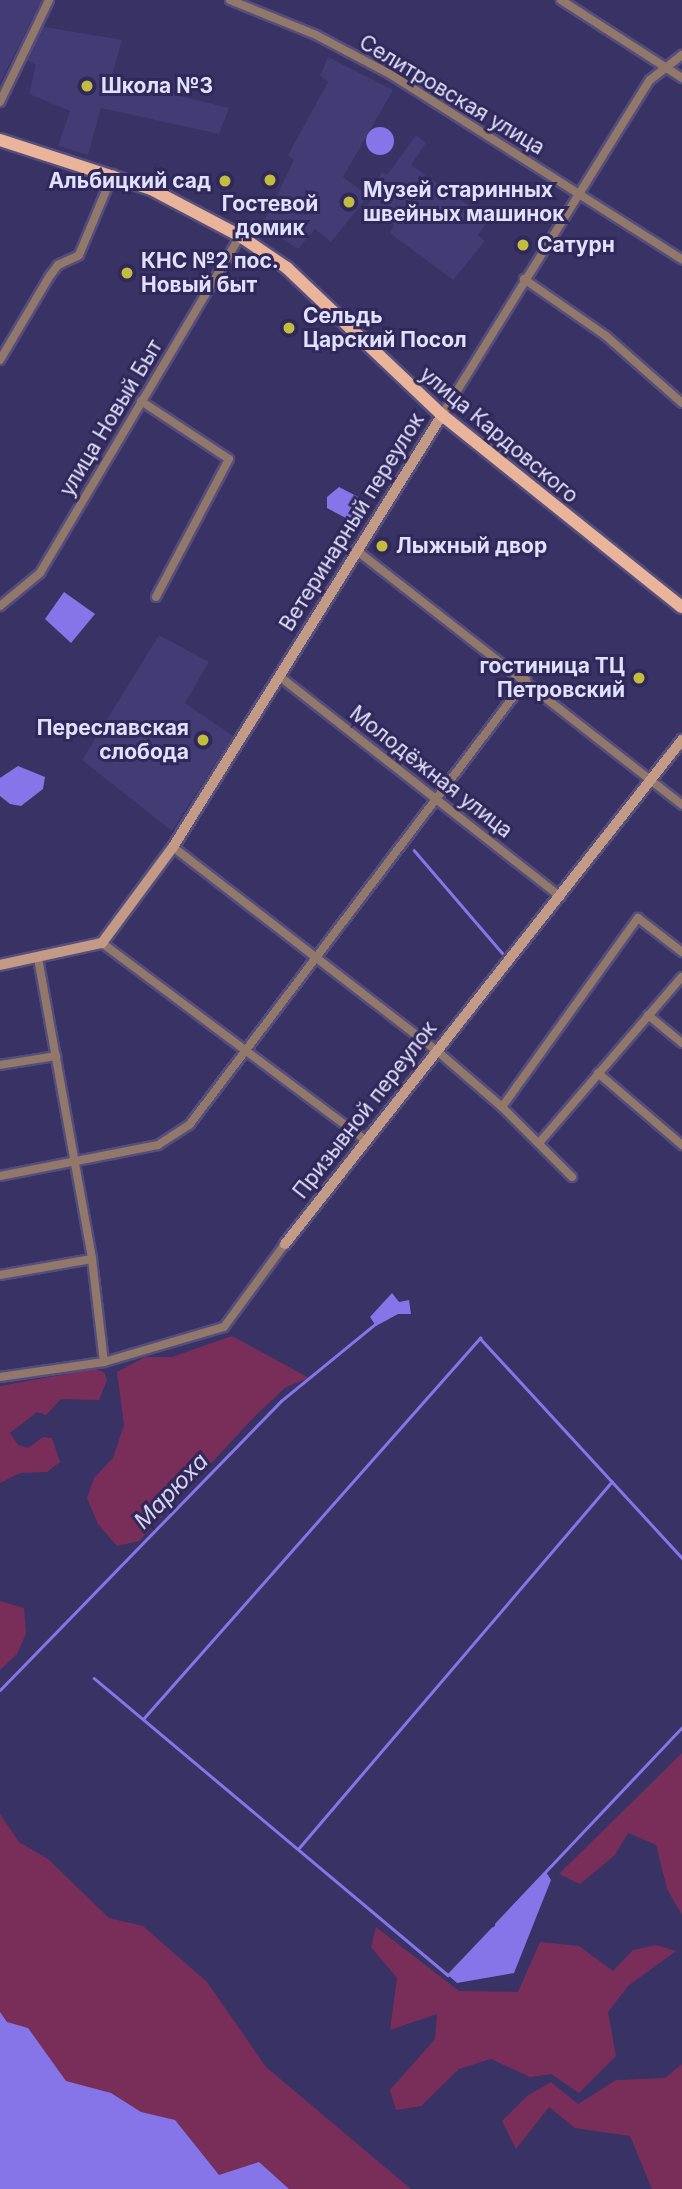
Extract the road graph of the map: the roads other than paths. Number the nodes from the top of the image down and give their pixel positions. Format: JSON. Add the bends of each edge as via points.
{"nodes":[{"id":1,"x":49,"y":0,"type":"edge"},
{"id":2,"x":230,"y":0,"type":"edge"},
{"id":3,"x":561,"y":0,"type":"edge"},
{"id":4,"x":682,"y":55,"type":"edge"},
{"id":5,"x":664,"y":66,"type":"junction"},
{"id":6,"x":682,"y":78,"type":"edge"},
{"id":7,"x":0,"y":102,"type":"edge"},
{"id":8,"x":0,"y":140,"type":"edge"},
{"id":9,"x":113,"y":174,"type":"junction"},
{"id":10,"x":577,"y":192,"type":"junction"},
{"id":11,"x":240,"y":236,"type":"junction"},
{"id":12,"x":682,"y":258,"type":"edge"},
{"id":13,"x":524,"y":279,"type":"junction"},
{"id":14,"x":0,"y":360,"type":"edge"},
{"id":15,"x":141,"y":401,"type":"junction"},
{"id":16,"x":682,"y":403,"type":"edge"},
{"id":17,"x":442,"y":415,"type":"junction"},
{"id":18,"x":356,"y":550,"type":"junction"},
{"id":19,"x":156,"y":597,"type":"dead end"},
{"id":20,"x":0,"y":606,"type":"edge"},
{"id":21,"x":682,"y":607,"type":"edge"},
{"id":22,"x":279,"y":676,"type":"junction"},
{"id":23,"x":526,"y":680,"type":"junction"},
{"id":24,"x":682,"y":740,"type":"edge"},
{"id":25,"x":651,"y":781,"type":"junction"},
{"id":26,"x":436,"y":795,"type":"junction"},
{"id":27,"x":682,"y":805,"type":"edge"},
{"id":28,"x":173,"y":847,"type":"junction"},
{"id":29,"x":561,"y":897,"type":"junction"},
{"id":30,"x":102,"y":943,"type":"junction"},
{"id":31,"x":682,"y":952,"type":"edge"},
{"id":32,"x":315,"y":957,"type":"junction"},
{"id":33,"x":38,"y":958,"type":"junction"},
{"id":34,"x":0,"y":965,"type":"edge"},
{"id":35,"x":682,"y":977,"type":"edge"},
{"id":36,"x":648,"y":1015,"type":"junction"},
{"id":37,"x":682,"y":1043,"type":"edge"},
{"id":38,"x":245,"y":1048,"type":"junction"},
{"id":39,"x":436,"y":1050,"type":"junction"},
{"id":40,"x":56,"y":1056,"type":"junction"},
{"id":41,"x":0,"y":1065,"type":"edge"},
{"id":42,"x":598,"y":1073,"type":"junction"},
{"id":43,"x":502,"y":1107,"type":"junction"},
{"id":44,"x":365,"y":1140,"type":"junction"},
{"id":45,"x":539,"y":1143,"type":"junction"},
{"id":46,"x":682,"y":1145,"type":"edge"},
{"id":47,"x":74,"y":1164,"type":"junction"},
{"id":48,"x":0,"y":1176,"type":"edge"},
{"id":49,"x":572,"y":1177,"type":"dead end"},
{"id":50,"x":285,"y":1244,"type":"joint"},
{"id":51,"x":92,"y":1259,"type":"junction"},
{"id":52,"x":0,"y":1275,"type":"edge"},
{"id":53,"x":104,"y":1362,"type":"junction"},
{"id":54,"x":0,"y":1377,"type":"edge"}],
"edges":[{"from":1,"to":7,"type":"street"},
{"from":2,"to":10,"type":"street","name":"Селитровская улица","via":[[390,74]]},
{"from":3,"to":5,"type":"street"},
{"from":4,"to":5,"type":"street","name":"Ветеринарный переулок"},
{"from":5,"to":6,"type":"street"},
{"from":5,"to":10,"type":"street","name":"Ветеринарный переулок","via":[[650,80]]},
{"from":8,"to":9,"type":"main road","name":"улица Кардовского"},
{"from":9,"to":11,"type":"main road","name":"улица Кардовского"},
{"from":9,"to":14,"type":"street","via":[[79,256],[58,265]]},
{"from":10,"to":12,"type":"street","name":"Селитровская улица"},
{"from":10,"to":13,"type":"street","name":"Ветеринарный переулок"},
{"from":11,"to":15,"type":"street","name":"улица Новый Быт"},
{"from":11,"to":17,"type":"main road","name":"улица Кардовского","via":[[287,268]]},
{"from":13,"to":16,"type":"street","via":[[606,336]]},
{"from":13,"to":17,"type":"street","name":"Ветеринарный переулок"},
{"from":15,"to":19,"type":"street","via":[[229,459]]},
{"from":15,"to":20,"type":"street","name":"улица Новый Быт","via":[[40,573]]},
{"from":17,"to":18,"type":"street","name":"Ветеринарный переулок"},
{"from":17,"to":21,"type":"main road","name":"улица Кардовского"},
{"from":18,"to":22,"type":"street","name":"Ветеринарный переулок"},
{"from":18,"to":23,"type":"street"},
{"from":22,"to":26,"type":"street","name":"Молодёжная улица"},
{"from":22,"to":28,"type":"street","name":"Ветеринарный переулок"},
{"from":23,"to":25,"type":"street"},
{"from":23,"to":26,"type":"street"},
{"from":24,"to":25,"type":"street","name":"Призывной переулок"},
{"from":25,"to":27,"type":"street"},
{"from":25,"to":29,"type":"street","name":"Призывной переулок"},
{"from":26,"to":29,"type":"street","name":"Молодёжная улица"},
{"from":26,"to":32,"type":"street"},
{"from":28,"to":30,"type":"street","name":"Ветеринарный переулок"},
{"from":28,"to":32,"type":"street"},
{"from":29,"to":39,"type":"street","name":"Призывной переулок"},
{"from":30,"to":33,"type":"street"},
{"from":30,"to":38,"type":"street"},
{"from":31,"to":43,"type":"street","via":[[638,918]]},
{"from":32,"to":38,"type":"street"},
{"from":32,"to":39,"type":"street"},
{"from":33,"to":34,"type":"street"},
{"from":33,"to":40,"type":"street"},
{"from":35,"to":36,"type":"street"},
{"from":36,"to":37,"type":"street"},
{"from":36,"to":42,"type":"street"},
{"from":38,"to":44,"type":"street"},
{"from":38,"to":47,"type":"street","via":[[190,1124],[158,1145]]},
{"from":39,"to":43,"type":"street"},
{"from":39,"to":44,"type":"street","name":"Призывной переулок"},
{"from":40,"to":41,"type":"street"},
{"from":40,"to":47,"type":"street"},
{"from":42,"to":45,"type":"street"},
{"from":42,"to":46,"type":"street"},
{"from":43,"to":45,"type":"street"},
{"from":44,"to":50,"type":"street","name":"Призывной переулок"},
{"from":45,"to":49,"type":"street"},
{"from":47,"to":48,"type":"street"},
{"from":47,"to":51,"type":"street"},
{"from":50,"to":53,"type":"street","name":"Призывной переулок","via":[[224,1327]]},
{"from":51,"to":52,"type":"street"},
{"from":51,"to":53,"type":"street"},
{"from":53,"to":54,"type":"street","name":"Призывной переулок"}]}
